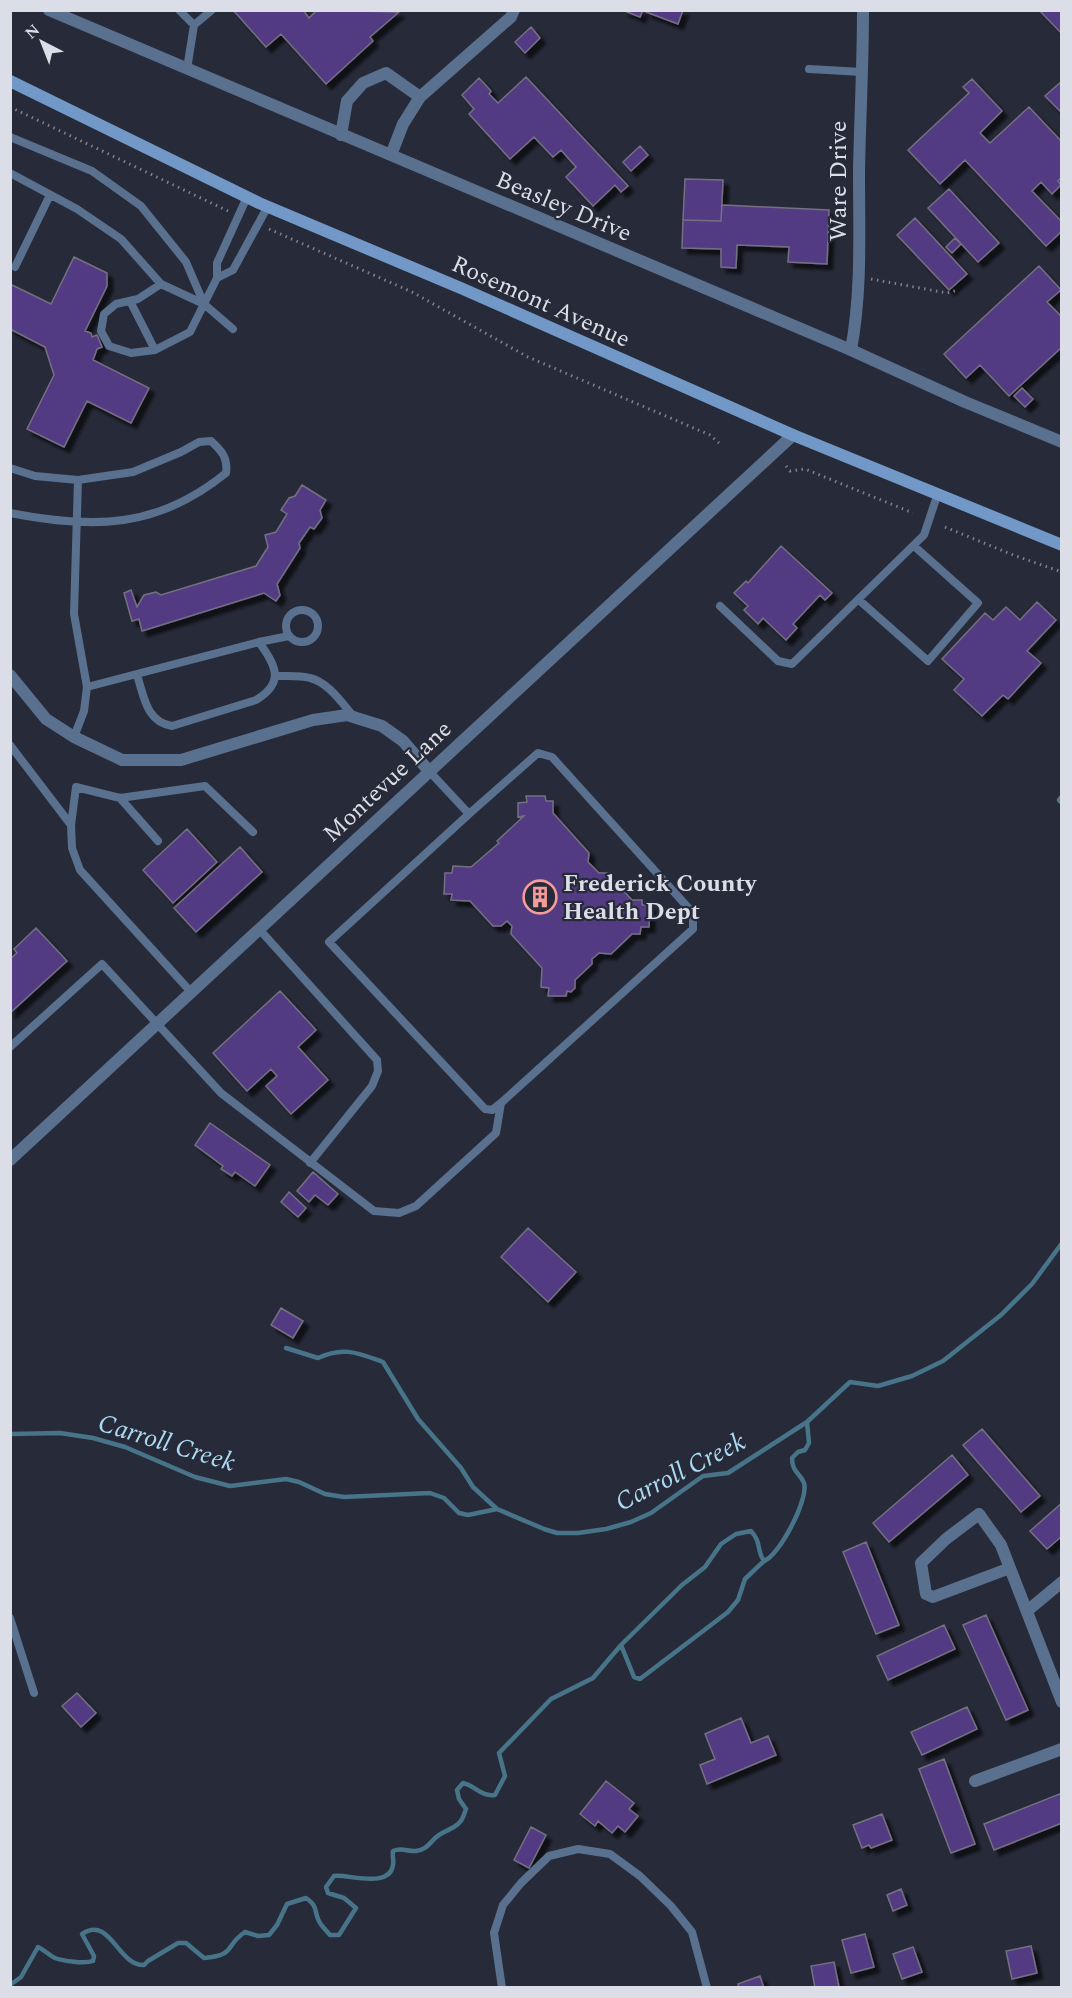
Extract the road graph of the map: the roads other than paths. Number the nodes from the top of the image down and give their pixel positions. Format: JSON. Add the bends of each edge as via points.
{"nodes":[{"id":1,"x":49,"y":10,"type":"edge"},
{"id":2,"x":179,"y":10,"type":"edge"},
{"id":3,"x":212,"y":10,"type":"edge"},
{"id":4,"x":514,"y":10,"type":"edge"},
{"id":5,"x":863,"y":10,"type":"edge"},
{"id":6,"x":194,"y":25,"type":"junction"},
{"id":7,"x":187,"y":69,"type":"junction"},
{"id":8,"x":809,"y":69,"type":"dead end"},
{"id":9,"x":862,"y":72,"type":"junction"},
{"id":10,"x":10,"y":81,"type":"edge"},
{"id":11,"x":420,"y":97,"type":"junction"},
{"id":12,"x":341,"y":135,"type":"junction"},
{"id":13,"x":10,"y":137,"type":"edge"},
{"id":14,"x":391,"y":155,"type":"junction"},
{"id":15,"x":10,"y":173,"type":"edge"},
{"id":16,"x":50,"y":195,"type":"junction"},
{"id":17,"x":247,"y":197,"type":"junction"},
{"id":18,"x":268,"y":206,"type":"junction"},
{"id":19,"x":15,"y":267,"type":"dead end"},
{"id":20,"x":216,"y":278,"type":"junction"},
{"id":21,"x":161,"y":284,"type":"junction"},
{"id":22,"x":130,"y":301,"type":"junction"},
{"id":23,"x":204,"y":304,"type":"junction"},
{"id":24,"x":233,"y":329,"type":"dead end"},
{"id":25,"x":156,"y":350,"type":"junction"},
{"id":26,"x":851,"y":350,"type":"junction"},
{"id":27,"x":793,"y":435,"type":"junction"},
{"id":28,"x":1062,"y":442,"type":"edge"},
{"id":29,"x":10,"y":468,"type":"edge"},
{"id":30,"x":78,"y":480,"type":"junction"},
{"id":31,"x":938,"y":493,"type":"junction"},
{"id":32,"x":10,"y":513,"type":"edge"},
{"id":33,"x":77,"y":523,"type":"junction"},
{"id":34,"x":1062,"y":545,"type":"edge"},
{"id":35,"x":914,"y":546,"type":"junction"},
{"id":36,"x":859,"y":600,"type":"junction"},
{"id":37,"x":720,"y":606,"type":"dead end"},
{"id":38,"x":289,"y":636,"type":"junction"},
{"id":39,"x":259,"y":642,"type":"junction"},
{"id":40,"x":10,"y":675,"type":"edge"},
{"id":41,"x":137,"y":675,"type":"junction"},
{"id":42,"x":276,"y":675,"type":"junction"},
{"id":43,"x":87,"y":687,"type":"junction"},
{"id":44,"x":355,"y":718,"type":"junction"},
{"id":45,"x":74,"y":737,"type":"junction"},
{"id":46,"x":10,"y":745,"type":"edge"},
{"id":47,"x":429,"y":771,"type":"junction"},
{"id":48,"x":120,"y":798,"type":"junction"},
{"id":49,"x":469,"y":814,"type":"junction"},
{"id":50,"x":71,"y":825,"type":"junction"},
{"id":51,"x":253,"y":832,"type":"dead end"},
{"id":52,"x":158,"y":841,"type":"dead end"},
{"id":53,"x":259,"y":929,"type":"junction"},
{"id":54,"x":191,"y":992,"type":"junction"},
{"id":55,"x":156,"y":1024,"type":"junction"},
{"id":56,"x":10,"y":1047,"type":"edge"},
{"id":57,"x":501,"y":1103,"type":"junction"},
{"id":58,"x":10,"y":1160,"type":"edge"},
{"id":59,"x":310,"y":1162,"type":"junction"},
{"id":60,"x":1010,"y":1568,"type":"junction"},
{"id":61,"x":1062,"y":1582,"type":"edge"},
{"id":62,"x":1028,"y":1611,"type":"junction"},
{"id":63,"x":10,"y":1618,"type":"edge"},
{"id":64,"x":34,"y":1693,"type":"dead end"},
{"id":65,"x":1062,"y":1702,"type":"edge"},
{"id":66,"x":1062,"y":1749,"type":"edge"},
{"id":67,"x":975,"y":1781,"type":"dead end"},
{"id":68,"x":502,"y":1988,"type":"edge"},
{"id":69,"x":707,"y":1988,"type":"edge"}],
"edges":[{"from":1,"to":7,"type":"street","name":"Beasley Drive"},
{"from":2,"to":6,"type":"lane"},
{"from":3,"to":6,"type":"lane"},
{"from":4,"to":11,"type":"street","via":[[511,17]]},
{"from":5,"to":9,"type":"street","name":"Ware Drive"},
{"from":6,"to":7,"type":"lane"},
{"from":7,"to":12,"type":"street","name":"Beasley Drive"},
{"from":8,"to":9,"type":"lane"},
{"from":9,"to":26,"type":"street","name":"Ware Drive","via":[[859,278]]},
{"from":10,"to":17,"type":"main road","name":"Rosemont Avenue"},
{"from":11,"to":12,"type":"street","via":[[386,73],[363,83],[347,100]]},
{"from":11,"to":14,"type":"street","via":[[403,124]]},
{"from":12,"to":14,"type":"street","name":"Beasley Drive"},
{"from":13,"to":23,"type":"lane","via":[[92,171],[141,206],[186,261]]},
{"from":14,"to":26,"type":"street","name":"Beasley Drive"},
{"from":15,"to":16,"type":"lane"},
{"from":16,"to":19,"type":"lane"},
{"from":16,"to":21,"type":"lane","via":[[121,239]]},
{"from":17,"to":18,"type":"main road","name":"Rosemont Avenue"},
{"from":17,"to":20,"type":"lane","via":[[217,263]]},
{"from":18,"to":20,"type":"lane","via":[[233,270]]},
{"from":18,"to":27,"type":"main road","name":"Rosemont Avenue"},
{"from":20,"to":23,"type":"lane"},
{"from":21,"to":22,"type":"lane"},
{"from":21,"to":23,"type":"lane"},
{"from":22,"to":25,"type":"lane"},
{"from":22,"to":25,"type":"lane","via":[[116,304],[104,314],[101,331],[109,346],[131,353]]},
{"from":23,"to":24,"type":"lane"},
{"from":23,"to":25,"type":"lane","via":[[190,332]]},
{"from":26,"to":28,"type":"street","name":"Beasley Drive"},
{"from":27,"to":31,"type":"main road","name":"Rosemont Avenue"},
{"from":27,"to":47,"type":"street","name":"Montevue Lane"},
{"from":29,"to":30,"type":"lane","via":[[35,476]]},
{"from":30,"to":33,"type":"lane"},
{"from":30,"to":33,"type":"lane","via":[[133,472],[199,442],[211,441],[227,463],[226,473],[203,491],[156,513],[114,522]]},
{"from":31,"to":34,"type":"main road","name":"Rosemont Avenue"},
{"from":31,"to":35,"type":"lane","via":[[928,527]]},
{"from":32,"to":33,"type":"lane"},
{"from":33,"to":43,"type":"lane","via":[[74,614]]},
{"from":35,"to":36,"type":"lane"},
{"from":35,"to":36,"type":"lane","via":[[978,603],[928,661]]},
{"from":36,"to":37,"type":"lane","via":[[792,664],[778,661]]},
{"from":38,"to":38,"type":"lane","via":[[300,642],[312,638],[318,627],[314,616],[303,610],[291,613],[286,624]]},
{"from":38,"to":39,"type":"lane"},
{"from":39,"to":41,"type":"lane"},
{"from":39,"to":42,"type":"lane"},
{"from":40,"to":45,"type":"street","via":[[46,720]]},
{"from":41,"to":42,"type":"lane","via":[[149,711],[161,724],[172,726],[256,700],[266,694]]},
{"from":41,"to":43,"type":"lane"},
{"from":42,"to":44,"type":"lane","via":[[320,682]]},
{"from":43,"to":45,"type":"lane","via":[[84,711]]},
{"from":44,"to":45,"type":"street","via":[[347,715],[313,720],[181,760],[122,760]]},
{"from":44,"to":47,"type":"street","via":[[382,726],[403,741]]},
{"from":46,"to":50,"type":"lane"},
{"from":47,"to":49,"type":"lane"},
{"from":47,"to":53,"type":"street","name":"Montevue Lane"},
{"from":48,"to":50,"type":"lane","via":[[76,787]]},
{"from":48,"to":51,"type":"lane","via":[[205,786]]},
{"from":48,"to":52,"type":"lane"},
{"from":49,"to":57,"type":"lane","via":[[329,942],[485,1109],[492,1110]]},
{"from":49,"to":57,"type":"lane","via":[[538,753],[552,757],[693,913],[693,929]]},
{"from":50,"to":54,"type":"lane","via":[[72,848],[80,870]]},
{"from":53,"to":54,"type":"street","name":"Montevue Lane"},
{"from":53,"to":59,"type":"lane","via":[[376,1060],[378,1071],[372,1086]]},
{"from":54,"to":55,"type":"street","name":"Montevue Lane"},
{"from":55,"to":56,"type":"lane","via":[[102,964]]},
{"from":55,"to":58,"type":"street","name":"Montevue Lane"},
{"from":55,"to":59,"type":"lane","via":[[221,1093]]},
{"from":57,"to":59,"type":"lane","via":[[496,1133],[416,1206],[399,1213],[374,1211]]},
{"from":60,"to":60,"type":"street","via":[[1001,1545],[979,1514],[921,1563],[926,1594],[933,1597]]},
{"from":60,"to":62,"type":"street"},
{"from":61,"to":62,"type":"street"},
{"from":62,"to":65,"type":"street"},
{"from":63,"to":64,"type":"lane"},
{"from":66,"to":67,"type":"street"},
{"from":68,"to":69,"type":"lane","via":[[494,1933],[503,1905],[549,1856],[578,1849],[610,1854],[671,1906],[692,1932]]}]}
